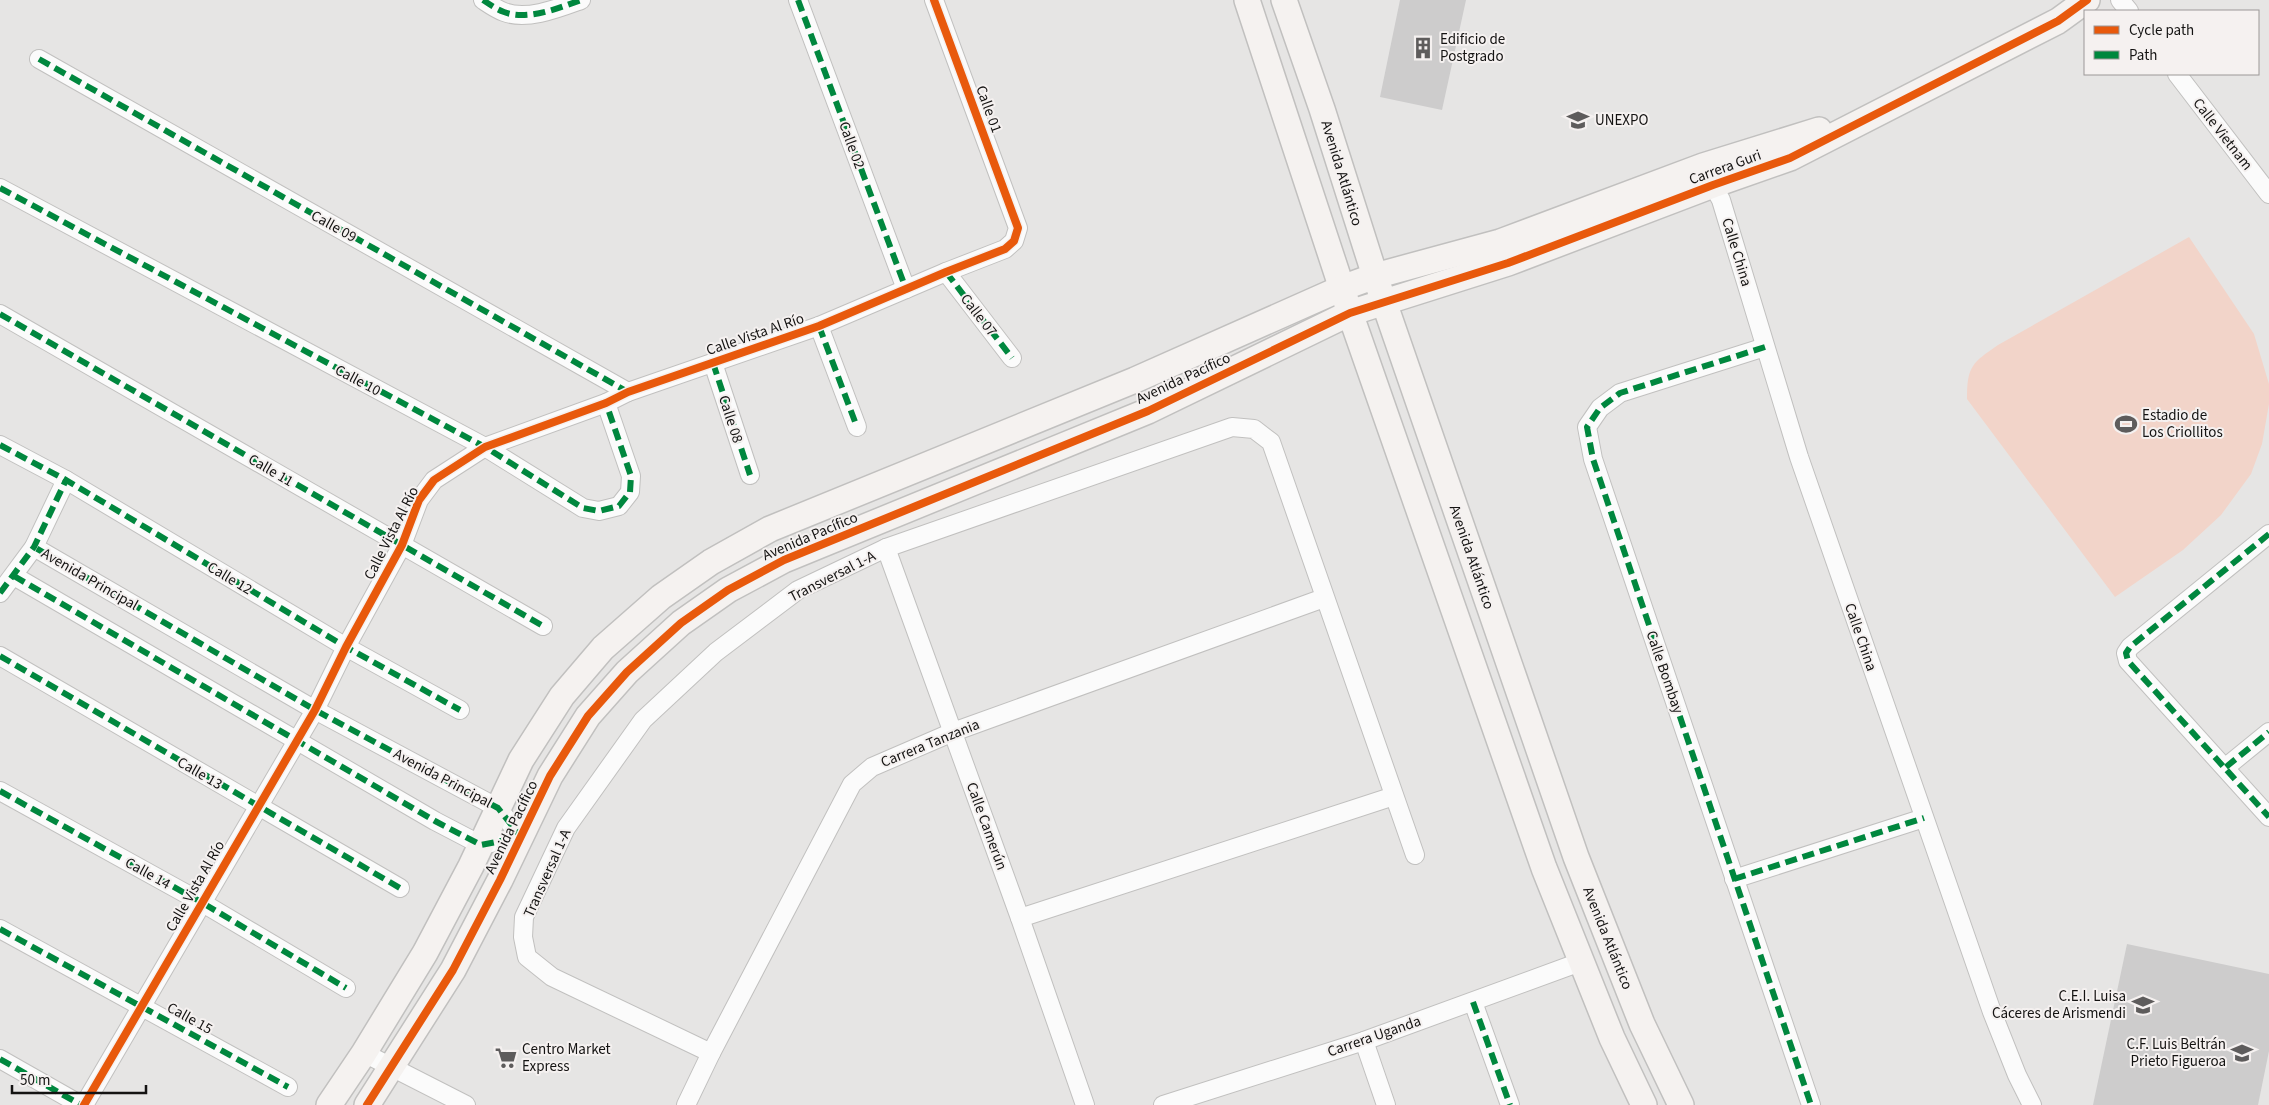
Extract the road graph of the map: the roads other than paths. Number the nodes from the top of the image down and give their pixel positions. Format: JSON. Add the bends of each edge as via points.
{"nodes":[{"id":1,"x":483,"y":0,"type":"edge"},
{"id":2,"x":581,"y":0,"type":"edge"},
{"id":3,"x":798,"y":0,"type":"edge"},
{"id":4,"x":934,"y":0,"type":"edge"},
{"id":5,"x":1247,"y":0,"type":"edge"},
{"id":6,"x":1284,"y":0,"type":"edge"},
{"id":7,"x":2088,"y":0,"type":"edge"},
{"id":8,"x":2120,"y":0,"type":"edge"},
{"id":9,"x":2128,"y":10,"type":"edge"},
{"id":10,"x":40,"y":60,"type":"dead end"},
{"id":11,"x":2178,"y":75,"type":"edge"},
{"id":12,"x":1708,"y":175,"type":"junction"},
{"id":13,"x":0,"y":188,"type":"edge"},
{"id":14,"x":2269,"y":194,"type":"edge"},
{"id":15,"x":1018,"y":228,"type":"joint"},
{"id":16,"x":946,"y":272,"type":"junction"},
{"id":17,"x":1375,"y":276,"type":"junction"},
{"id":18,"x":1342,"y":288,"type":"junction"},
{"id":19,"x":906,"y":289,"type":"junction"},
{"id":20,"x":1384,"y":302,"type":"junction"},
{"id":21,"x":1350,"y":313,"type":"junction"},
{"id":22,"x":0,"y":314,"type":"edge"},
{"id":23,"x":819,"y":326,"type":"junction"},
{"id":24,"x":1766,"y":347,"type":"junction"},
{"id":25,"x":1012,"y":358,"type":"dead end"},
{"id":26,"x":713,"y":363,"type":"junction"},
{"id":27,"x":628,"y":392,"type":"junction"},
{"id":28,"x":606,"y":403,"type":"junction"},
{"id":29,"x":1051,"y":415,"type":"junction"},
{"id":30,"x":857,"y":427,"type":"dead end"},
{"id":31,"x":1073,"y":442,"type":"junction"},
{"id":32,"x":0,"y":445,"type":"edge"},
{"id":33,"x":485,"y":447,"type":"junction"},
{"id":34,"x":750,"y":475,"type":"dead end"},
{"id":35,"x":66,"y":480,"type":"junction"},
{"id":36,"x":2269,"y":534,"type":"edge"},
{"id":37,"x":402,"y":545,"type":"junction"},
{"id":38,"x":34,"y":546,"type":"junction"},
{"id":39,"x":886,"y":548,"type":"junction"},
{"id":40,"x":14,"y":576,"type":"junction"},
{"id":41,"x":0,"y":593,"type":"edge"},
{"id":42,"x":1324,"y":598,"type":"junction"},
{"id":43,"x":544,"y":626,"type":"dead end"},
{"id":44,"x":346,"y":647,"type":"junction"},
{"id":45,"x":0,"y":656,"type":"edge"},
{"id":46,"x":315,"y":710,"type":"junction"},
{"id":47,"x":460,"y":710,"type":"dead end"},
{"id":48,"x":953,"y":732,"type":"junction"},
{"id":49,"x":2269,"y":732,"type":"edge"},
{"id":50,"x":295,"y":742,"type":"junction"},
{"id":51,"x":2226,"y":767,"type":"junction"},
{"id":52,"x":0,"y":791,"type":"edge"},
{"id":53,"x":1394,"y":796,"type":"junction"},
{"id":54,"x":257,"y":806,"type":"junction"},
{"id":55,"x":498,"y":808,"type":"junction"},
{"id":56,"x":2269,"y":817,"type":"edge"},
{"id":57,"x":1924,"y":818,"type":"junction"},
{"id":58,"x":521,"y":837,"type":"junction"},
{"id":59,"x":481,"y":845,"type":"junction"},
{"id":60,"x":1415,"y":855,"type":"dead end"},
{"id":61,"x":1734,"y":879,"type":"junction"},
{"id":62,"x":400,"y":888,"type":"dead end"},
{"id":63,"x":202,"y":902,"type":"junction"},
{"id":64,"x":1020,"y":918,"type":"junction"},
{"id":65,"x":0,"y":929,"type":"edge"},
{"id":66,"x":1583,"y":961,"type":"junction"},
{"id":67,"x":346,"y":988,"type":"dead end"},
{"id":68,"x":1473,"y":1002,"type":"junction"},
{"id":69,"x":141,"y":1007,"type":"junction"},
{"id":70,"x":1364,"y":1040,"type":"junction"},
{"id":71,"x":364,"y":1053,"type":"junction"},
{"id":72,"x":711,"y":1053,"type":"junction"},
{"id":73,"x":0,"y":1059,"type":"edge"},
{"id":74,"x":392,"y":1068,"type":"junction"},
{"id":75,"x":288,"y":1087,"type":"dead end"},
{"id":76,"x":82,"y":1105,"type":"edge"},
{"id":77,"x":329,"y":1105,"type":"edge"},
{"id":78,"x":367,"y":1105,"type":"edge"},
{"id":79,"x":466,"y":1105,"type":"edge"},
{"id":80,"x":686,"y":1105,"type":"edge"},
{"id":81,"x":1085,"y":1105,"type":"edge"},
{"id":82,"x":1163,"y":1105,"type":"edge"},
{"id":83,"x":1386,"y":1105,"type":"edge"},
{"id":84,"x":1510,"y":1105,"type":"edge"},
{"id":85,"x":1644,"y":1105,"type":"edge"},
{"id":86,"x":1681,"y":1105,"type":"edge"},
{"id":87,"x":1811,"y":1105,"type":"edge"},
{"id":88,"x":2032,"y":1105,"type":"edge"}],
"edges":[{"from":1,"to":2,"type":"street","via":[[504,13],[527,14],[550,12]]},
{"from":3,"to":19,"type":"street","name":"Calle 02"},
{"from":4,"to":15,"type":"street","name":"Calle 01"},
{"from":5,"to":18,"type":"street"},
{"from":6,"to":17,"type":"street","name":"Avenida Atlántico"},
{"from":7,"to":12,"type":"street","name":"Carrera Guri","via":[[2058,21],[1790,158]]},
{"from":8,"to":9,"type":"street"},
{"from":10,"to":27,"type":"street","name":"Calle 09"},
{"from":11,"to":14,"type":"street","name":"Calle Vietnam"},
{"from":12,"to":17,"type":"street","name":"Carrera Guri","via":[[1500,242]]},
{"from":12,"to":20,"type":"street","name":"Carrera Guri","via":[[1508,263]]},
{"from":12,"to":24,"type":"street","name":"Calle China","via":[[1721,200]]},
{"from":13,"to":33,"type":"street","name":"Calle 10"},
{"from":15,"to":16,"type":"street","name":"Calle Vista Al Río","via":[[1014,241],[1005,250]]},
{"from":16,"to":19,"type":"street","name":"Calle Vista Al Río"},
{"from":16,"to":25,"type":"street","name":"Calle 07"},
{"from":17,"to":18,"type":"street","name":"Carrera Guri"},
{"from":17,"to":20,"type":"street","name":"Avenida Atlántico"},
{"from":18,"to":21,"type":"street"},
{"from":18,"to":29,"type":"street","name":"Avenida Pacífico"},
{"from":19,"to":23,"type":"street","name":"Calle Vista Al Río"},
{"from":20,"to":21,"type":"street","name":"Carrera Guri"},
{"from":20,"to":86,"type":"street","name":"Avenida Atlántico","via":[[1576,856],[1642,1024]]},
{"from":21,"to":31,"type":"street","name":"Avenida Pacífico","via":[[1148,411]]},
{"from":21,"to":66,"type":"street","via":[[1544,868]]},
{"from":22,"to":37,"type":"street","name":"Calle 11"},
{"from":23,"to":26,"type":"street","name":"Calle Vista Al Río"},
{"from":23,"to":30,"type":"street"},
{"from":24,"to":57,"type":"street","name":"Calle China","via":[[1799,457]]},
{"from":24,"to":61,"type":"street","name":"Calle Bombay","via":[[1620,392],[1600,408],[1587,427],[1593,459]]},
{"from":26,"to":27,"type":"street","name":"Calle Vista Al Río"},
{"from":26,"to":34,"type":"street","name":"Calle 08"},
{"from":27,"to":28,"type":"street","name":"Calle Vista Al Río"},
{"from":28,"to":33,"type":"street","name":"Calle Vista Al Río"},
{"from":28,"to":33,"type":"street","name":"Calle 10","via":[[632,476],[630,492],[619,506],[599,511],[583,508]]},
{"from":29,"to":31,"type":"street"},
{"from":29,"to":55,"type":"street","name":"Avenida Pacífico","via":[[770,529],[711,562],[661,597],[603,648],[562,696],[521,760]]},
{"from":31,"to":58,"type":"street","name":"Avenida Pacífico","via":[[784,560],[728,590],[681,623],[627,672],[588,716],[550,776]]},
{"from":32,"to":35,"type":"street","name":"Calle 12"},
{"from":33,"to":37,"type":"street","name":"Calle Vista Al Río","via":[[434,480],[419,500]]},
{"from":35,"to":38,"type":"street"},
{"from":35,"to":44,"type":"street","name":"Calle 12"},
{"from":36,"to":51,"type":"street","via":[[2126,653],[2128,661]]},
{"from":37,"to":43,"type":"street","name":"Calle 11"},
{"from":37,"to":44,"type":"street","name":"Calle Vista Al Río"},
{"from":38,"to":40,"type":"street"},
{"from":38,"to":46,"type":"street","name":"Avenida Principal"},
{"from":39,"to":42,"type":"street","name":"Transversal 1-A","via":[[1232,426],[1254,429],[1271,442]]},
{"from":39,"to":48,"type":"street","name":"Calle Camerún"},
{"from":39,"to":72,"type":"street","name":"Transversal 1-A","via":[[798,590],[716,652],[643,720],[566,828],[524,918],[522,937],[527,958],[552,977]]},
{"from":40,"to":41,"type":"street"},
{"from":40,"to":50,"type":"street"},
{"from":42,"to":48,"type":"street","name":"Carrera Tanzania"},
{"from":42,"to":53,"type":"street"},
{"from":44,"to":46,"type":"street","name":"Calle Vista Al Río"},
{"from":44,"to":47,"type":"street","name":"Calle 12"},
{"from":45,"to":54,"type":"street","name":"Calle 13"},
{"from":46,"to":50,"type":"street","name":"Calle Vista Al Río"},
{"from":46,"to":55,"type":"street","name":"Avenida Principal"},
{"from":48,"to":64,"type":"street","name":"Calle Camerún"},
{"from":48,"to":72,"type":"street","name":"Carrera Tanzania","via":[[872,767],[852,784]]},
{"from":49,"to":51,"type":"street"},
{"from":50,"to":54,"type":"street","name":"Calle Vista Al Río"},
{"from":50,"to":59,"type":"street"},
{"from":51,"to":56,"type":"street"},
{"from":52,"to":63,"type":"street","name":"Calle 14"},
{"from":53,"to":60,"type":"street"},
{"from":53,"to":64,"type":"street"},
{"from":54,"to":62,"type":"street","name":"Calle 13"},
{"from":54,"to":63,"type":"street","name":"Calle Vista Al Río"},
{"from":55,"to":58,"type":"street","name":"Avenida Principal"},
{"from":55,"to":59,"type":"street","name":"Avenida Pacífico"},
{"from":57,"to":61,"type":"street"},
{"from":57,"to":88,"type":"street","name":"Calle China","via":[[1992,1012]]},
{"from":58,"to":59,"type":"street"},
{"from":58,"to":74,"type":"street","name":"Avenida Pacífico","via":[[453,970]]},
{"from":59,"to":71,"type":"street","name":"Avenida Pacífico","via":[[425,953]]},
{"from":61,"to":87,"type":"street","name":"Calle Bombay"},
{"from":63,"to":67,"type":"street","name":"Calle 14"},
{"from":63,"to":69,"type":"street","name":"Calle Vista Al Río"},
{"from":64,"to":81,"type":"street","name":"Calle Camerún"},
{"from":65,"to":69,"type":"street","name":"Calle 15"},
{"from":66,"to":68,"type":"street","name":"Carrera Uganda"},
{"from":66,"to":85,"type":"street","via":[[1612,1038]]},
{"from":68,"to":70,"type":"street","name":"Carrera Uganda"},
{"from":68,"to":84,"type":"street"},
{"from":69,"to":75,"type":"street","name":"Calle 15"},
{"from":69,"to":76,"type":"street","name":"Calle Vista Al Río"},
{"from":70,"to":82,"type":"street","name":"Carrera Uganda"},
{"from":70,"to":83,"type":"street"},
{"from":71,"to":74,"type":"street"},
{"from":71,"to":77,"type":"street","name":"Avenida Pacífico"},
{"from":72,"to":80,"type":"street","name":"Carrera Tanzania"},
{"from":73,"to":76,"type":"street"},
{"from":74,"to":78,"type":"street","name":"Avenida Pacífico"},
{"from":74,"to":79,"type":"street"}]}
